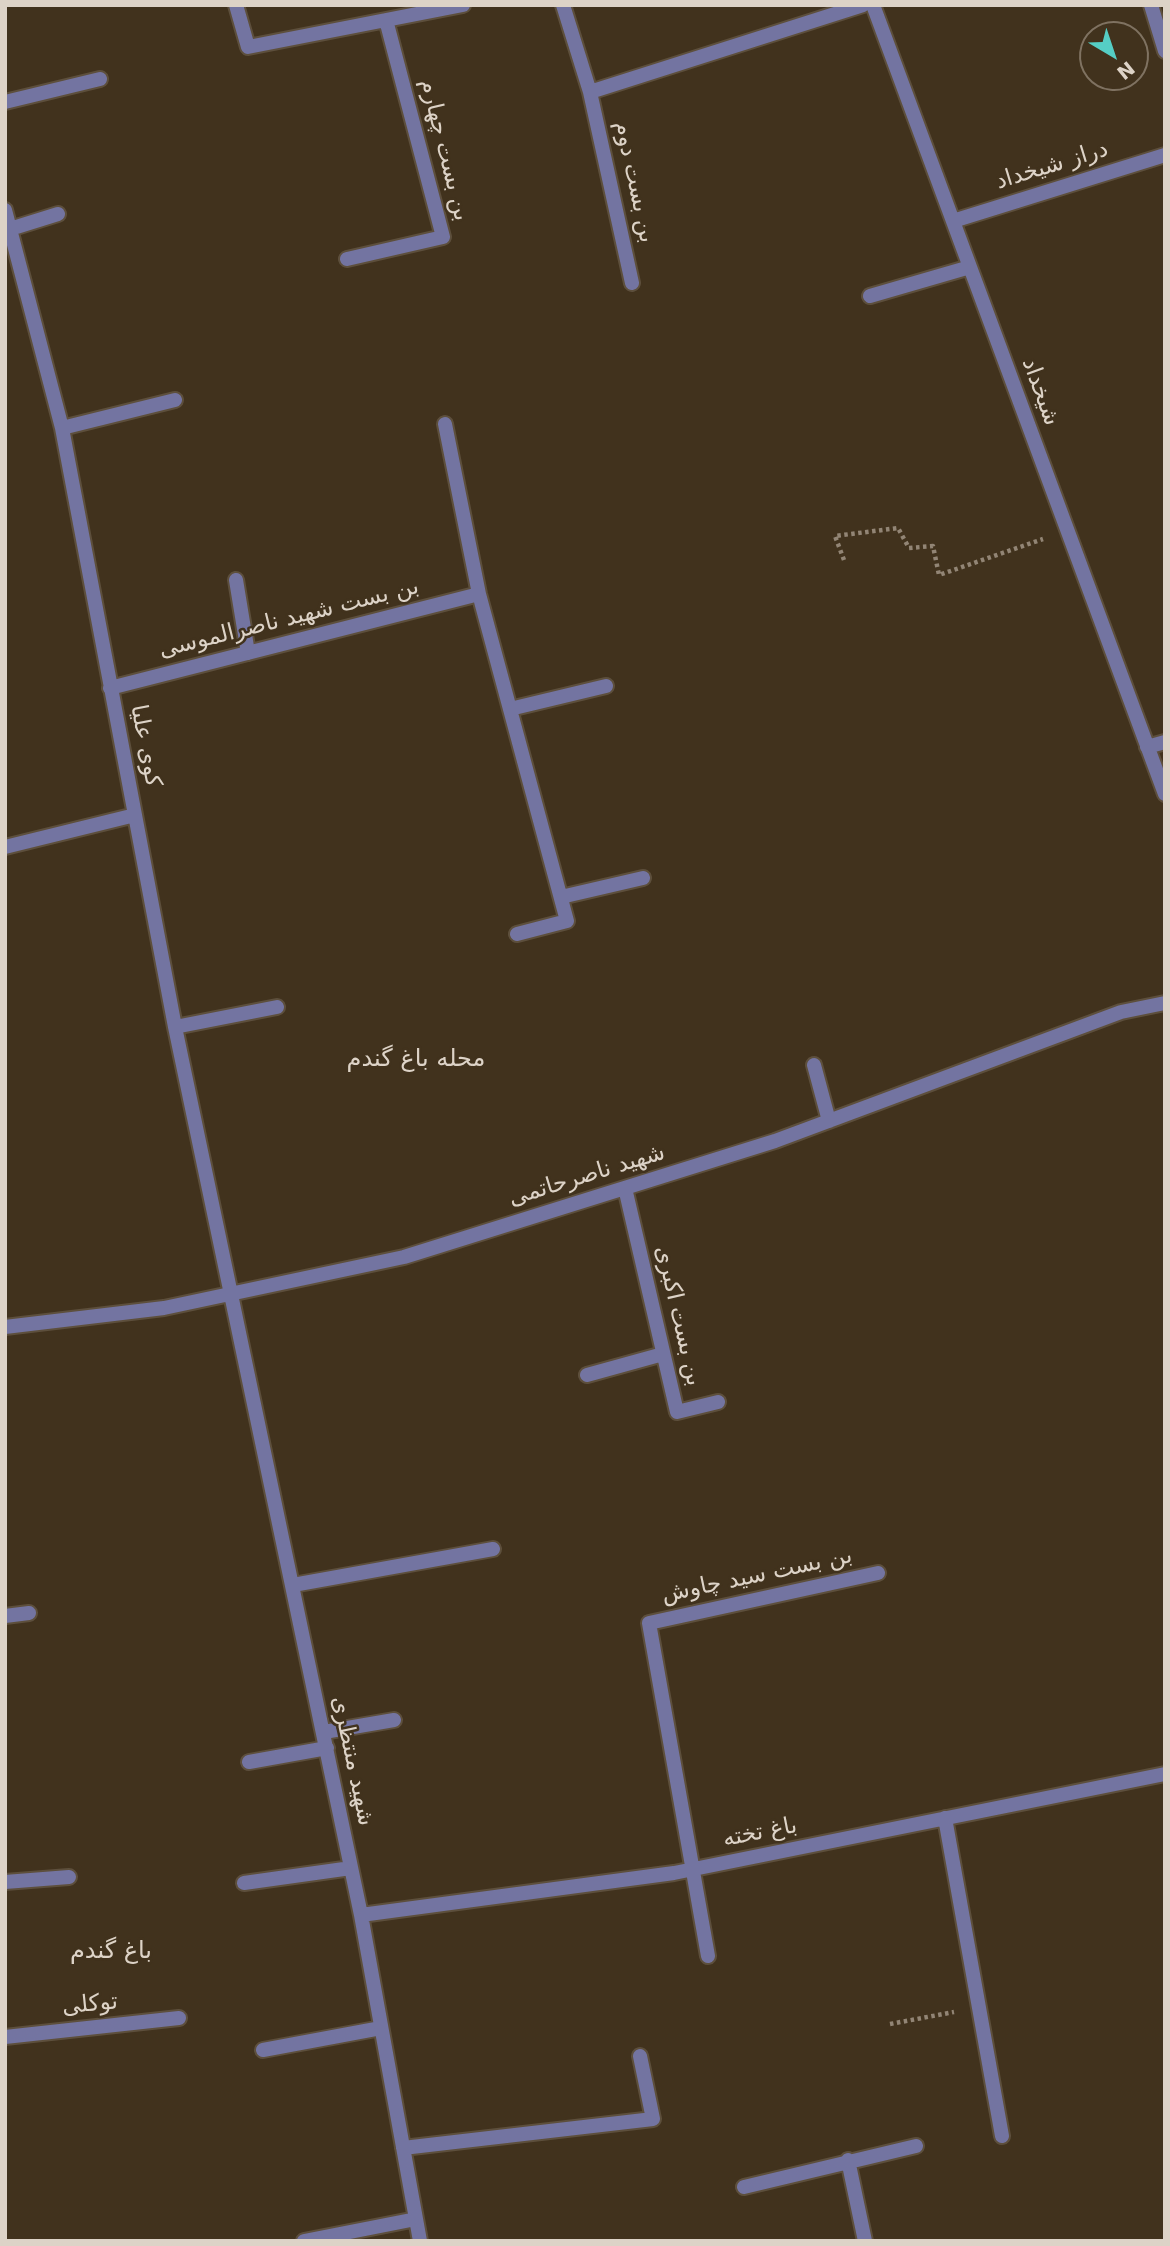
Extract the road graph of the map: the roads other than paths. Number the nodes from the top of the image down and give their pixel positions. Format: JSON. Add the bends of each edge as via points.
{"nodes":[{"id":1,"x":236,"y":5,"type":"edge"},
{"id":2,"x":463,"y":5,"type":"edge"},
{"id":3,"x":563,"y":5,"type":"edge"},
{"id":4,"x":863,"y":5,"type":"edge"},
{"id":5,"x":873,"y":5,"type":"edge"},
{"id":6,"x":1151,"y":5,"type":"edge"},
{"id":7,"x":386,"y":20,"type":"junction"},
{"id":8,"x":1165,"y":51,"type":"edge"},
{"id":9,"x":100,"y":79,"type":"dead end"},
{"id":10,"x":590,"y":92,"type":"junction"},
{"id":11,"x":5,"y":102,"type":"edge"},
{"id":12,"x":1165,"y":155,"type":"edge"},
{"id":13,"x":5,"y":210,"type":"edge"},
{"id":14,"x":58,"y":214,"type":"dead end"},
{"id":15,"x":953,"y":221,"type":"junction"},
{"id":16,"x":10,"y":229,"type":"junction"},
{"id":17,"x":346,"y":259,"type":"dead end"},
{"id":18,"x":970,"y":267,"type":"junction"},
{"id":19,"x":632,"y":283,"type":"dead end"},
{"id":20,"x":870,"y":296,"type":"dead end"},
{"id":21,"x":175,"y":400,"type":"dead end"},
{"id":22,"x":445,"y":424,"type":"dead end"},
{"id":23,"x":62,"y":428,"type":"junction"},
{"id":24,"x":236,"y":580,"type":"dead end"},
{"id":25,"x":479,"y":594,"type":"junction"},
{"id":26,"x":248,"y":653,"type":"junction"},
{"id":27,"x":606,"y":686,"type":"dead end"},
{"id":28,"x":110,"y":688,"type":"junction"},
{"id":29,"x":510,"y":709,"type":"junction"},
{"id":30,"x":1165,"y":742,"type":"edge"},
{"id":31,"x":1147,"y":747,"type":"junction"},
{"id":32,"x":1165,"y":794,"type":"edge"},
{"id":33,"x":135,"y":815,"type":"junction"},
{"id":34,"x":5,"y":846,"type":"edge"},
{"id":35,"x":643,"y":878,"type":"dead end"},
{"id":36,"x":561,"y":897,"type":"junction"},
{"id":37,"x":517,"y":934,"type":"dead end"},
{"id":38,"x":1165,"y":1003,"type":"edge"},
{"id":39,"x":277,"y":1007,"type":"dead end"},
{"id":40,"x":175,"y":1027,"type":"junction"},
{"id":41,"x":814,"y":1065,"type":"dead end"},
{"id":42,"x":828,"y":1121,"type":"junction"},
{"id":43,"x":625,"y":1188,"type":"junction"},
{"id":44,"x":233,"y":1292,"type":"junction"},
{"id":45,"x":5,"y":1327,"type":"edge"},
{"id":46,"x":663,"y":1354,"type":"junction"},
{"id":47,"x":587,"y":1375,"type":"dead end"},
{"id":48,"x":718,"y":1402,"type":"dead end"},
{"id":49,"x":493,"y":1549,"type":"dead end"},
{"id":50,"x":878,"y":1573,"type":"dead end"},
{"id":51,"x":293,"y":1585,"type":"junction"},
{"id":52,"x":29,"y":1613,"type":"dead end"},
{"id":53,"x":5,"y":1616,"type":"edge"},
{"id":54,"x":394,"y":1720,"type":"dead end"},
{"id":55,"x":324,"y":1732,"type":"junction"},
{"id":56,"x":327,"y":1748,"type":"junction"},
{"id":57,"x":249,"y":1762,"type":"dead end"},
{"id":58,"x":1165,"y":1774,"type":"edge"},
{"id":59,"x":945,"y":1818,"type":"junction"},
{"id":60,"x":351,"y":1868,"type":"junction"},
{"id":61,"x":692,"y":1870,"type":"junction"},
{"id":62,"x":69,"y":1877,"type":"dead end"},
{"id":63,"x":5,"y":1882,"type":"edge"},
{"id":64,"x":244,"y":1883,"type":"dead end"},
{"id":65,"x":361,"y":1915,"type":"junction"},
{"id":66,"x":708,"y":1956,"type":"dead end"},
{"id":67,"x":179,"y":2018,"type":"dead end"},
{"id":68,"x":381,"y":2028,"type":"junction"},
{"id":69,"x":5,"y":2038,"type":"edge"},
{"id":70,"x":263,"y":2050,"type":"dead end"},
{"id":71,"x":640,"y":2056,"type":"dead end"},
{"id":72,"x":1002,"y":2136,"type":"dead end"},
{"id":73,"x":916,"y":2146,"type":"dead end"},
{"id":74,"x":403,"y":2148,"type":"junction"},
{"id":75,"x":848,"y":2160,"type":"junction"},
{"id":76,"x":744,"y":2187,"type":"dead end"},
{"id":77,"x":416,"y":2219,"type":"junction"},
{"id":78,"x":304,"y":2241,"type":"edge"},
{"id":79,"x":420,"y":2241,"type":"edge"},
{"id":80,"x":865,"y":2241,"type":"edge"}],
"edges":[{"from":1,"to":7,"type":"street","via":[[248,47]]},
{"from":2,"to":7,"type":"street"},
{"from":3,"to":10,"type":"street","name":"بن بست دوم"},
{"from":4,"to":10,"type":"street"},
{"from":5,"to":15,"type":"street","name":"شیخداد"},
{"from":6,"to":8,"type":"street"},
{"from":7,"to":17,"type":"street","name":"بن بست چهارم","via":[[443,237]]},
{"from":9,"to":11,"type":"street"},
{"from":10,"to":19,"type":"street","name":"بن بست دوم"},
{"from":12,"to":15,"type":"street","name":"دراز شیخداد"},
{"from":13,"to":16,"type":"street","name":"کوی علیا"},
{"from":14,"to":16,"type":"street"},
{"from":15,"to":18,"type":"street","name":"شیخداد"},
{"from":16,"to":23,"type":"street","name":"کوی علیا"},
{"from":18,"to":20,"type":"street"},
{"from":18,"to":31,"type":"street","name":"شیخداد"},
{"from":21,"to":23,"type":"street"},
{"from":22,"to":25,"type":"street"},
{"from":23,"to":28,"type":"street","name":"کوی علیا"},
{"from":24,"to":26,"type":"street"},
{"from":25,"to":26,"type":"street","name":"بن بست شهید ناصرالموسی"},
{"from":25,"to":29,"type":"street"},
{"from":26,"to":28,"type":"street","name":"بن بست شهید ناصرالموسی"},
{"from":27,"to":29,"type":"street"},
{"from":28,"to":33,"type":"street","name":"کوی علیا"},
{"from":29,"to":36,"type":"street"},
{"from":30,"to":31,"type":"street"},
{"from":31,"to":32,"type":"street","name":"شیخداد"},
{"from":33,"to":34,"type":"street"},
{"from":33,"to":40,"type":"street","name":"کوی علیا"},
{"from":35,"to":36,"type":"street"},
{"from":36,"to":37,"type":"street","via":[[567,920]]},
{"from":38,"to":42,"type":"street","name":"شهید ناصرحاتمی","via":[[1121,1012]]},
{"from":39,"to":40,"type":"street"},
{"from":40,"to":44,"type":"street","name":"کوی علیا"},
{"from":41,"to":42,"type":"street"},
{"from":42,"to":43,"type":"street","name":"شهید ناصرحاتمی"},
{"from":43,"to":44,"type":"street","name":"شهید ناصرحاتمی","via":[[404,1257]]},
{"from":43,"to":46,"type":"street","name":"بن بست اکبری"},
{"from":44,"to":45,"type":"street","name":"شهید ناصرحاتمی","via":[[164,1308]]},
{"from":44,"to":51,"type":"street","name":"شهید منتظری"},
{"from":46,"to":47,"type":"street"},
{"from":46,"to":48,"type":"street","name":"بن بست اکبری","via":[[677,1412]]},
{"from":49,"to":51,"type":"street"},
{"from":50,"to":61,"type":"street","name":"بن بست سید چاوش","via":[[649,1623]]},
{"from":51,"to":55,"type":"street","name":"شهید منتظری"},
{"from":52,"to":53,"type":"street"},
{"from":54,"to":55,"type":"street"},
{"from":55,"to":56,"type":"street","name":"شهید منتظری"},
{"from":56,"to":57,"type":"street"},
{"from":56,"to":60,"type":"street","name":"شهید منتظری"},
{"from":58,"to":59,"type":"street","name":"باغ تخته"},
{"from":59,"to":61,"type":"street","name":"باغ تخته"},
{"from":59,"to":72,"type":"street"},
{"from":60,"to":64,"type":"street"},
{"from":60,"to":65,"type":"street","name":"شهید منتظری"},
{"from":61,"to":65,"type":"street","name":"باغ تخته"},
{"from":61,"to":66,"type":"street","name":"بن بست سید چاوش"},
{"from":62,"to":63,"type":"street"},
{"from":65,"to":68,"type":"street","name":"شهید منتظری"},
{"from":67,"to":69,"type":"street","name":"توکلی"},
{"from":68,"to":70,"type":"street"},
{"from":68,"to":74,"type":"street","name":"شهید منتظری"},
{"from":71,"to":74,"type":"street","via":[[653,2119]]},
{"from":73,"to":75,"type":"street"},
{"from":74,"to":77,"type":"street","name":"شهید منتظری"},
{"from":75,"to":76,"type":"street"},
{"from":75,"to":80,"type":"street"},
{"from":77,"to":78,"type":"street"},
{"from":77,"to":79,"type":"street","name":"شهید منتظری"}]}
